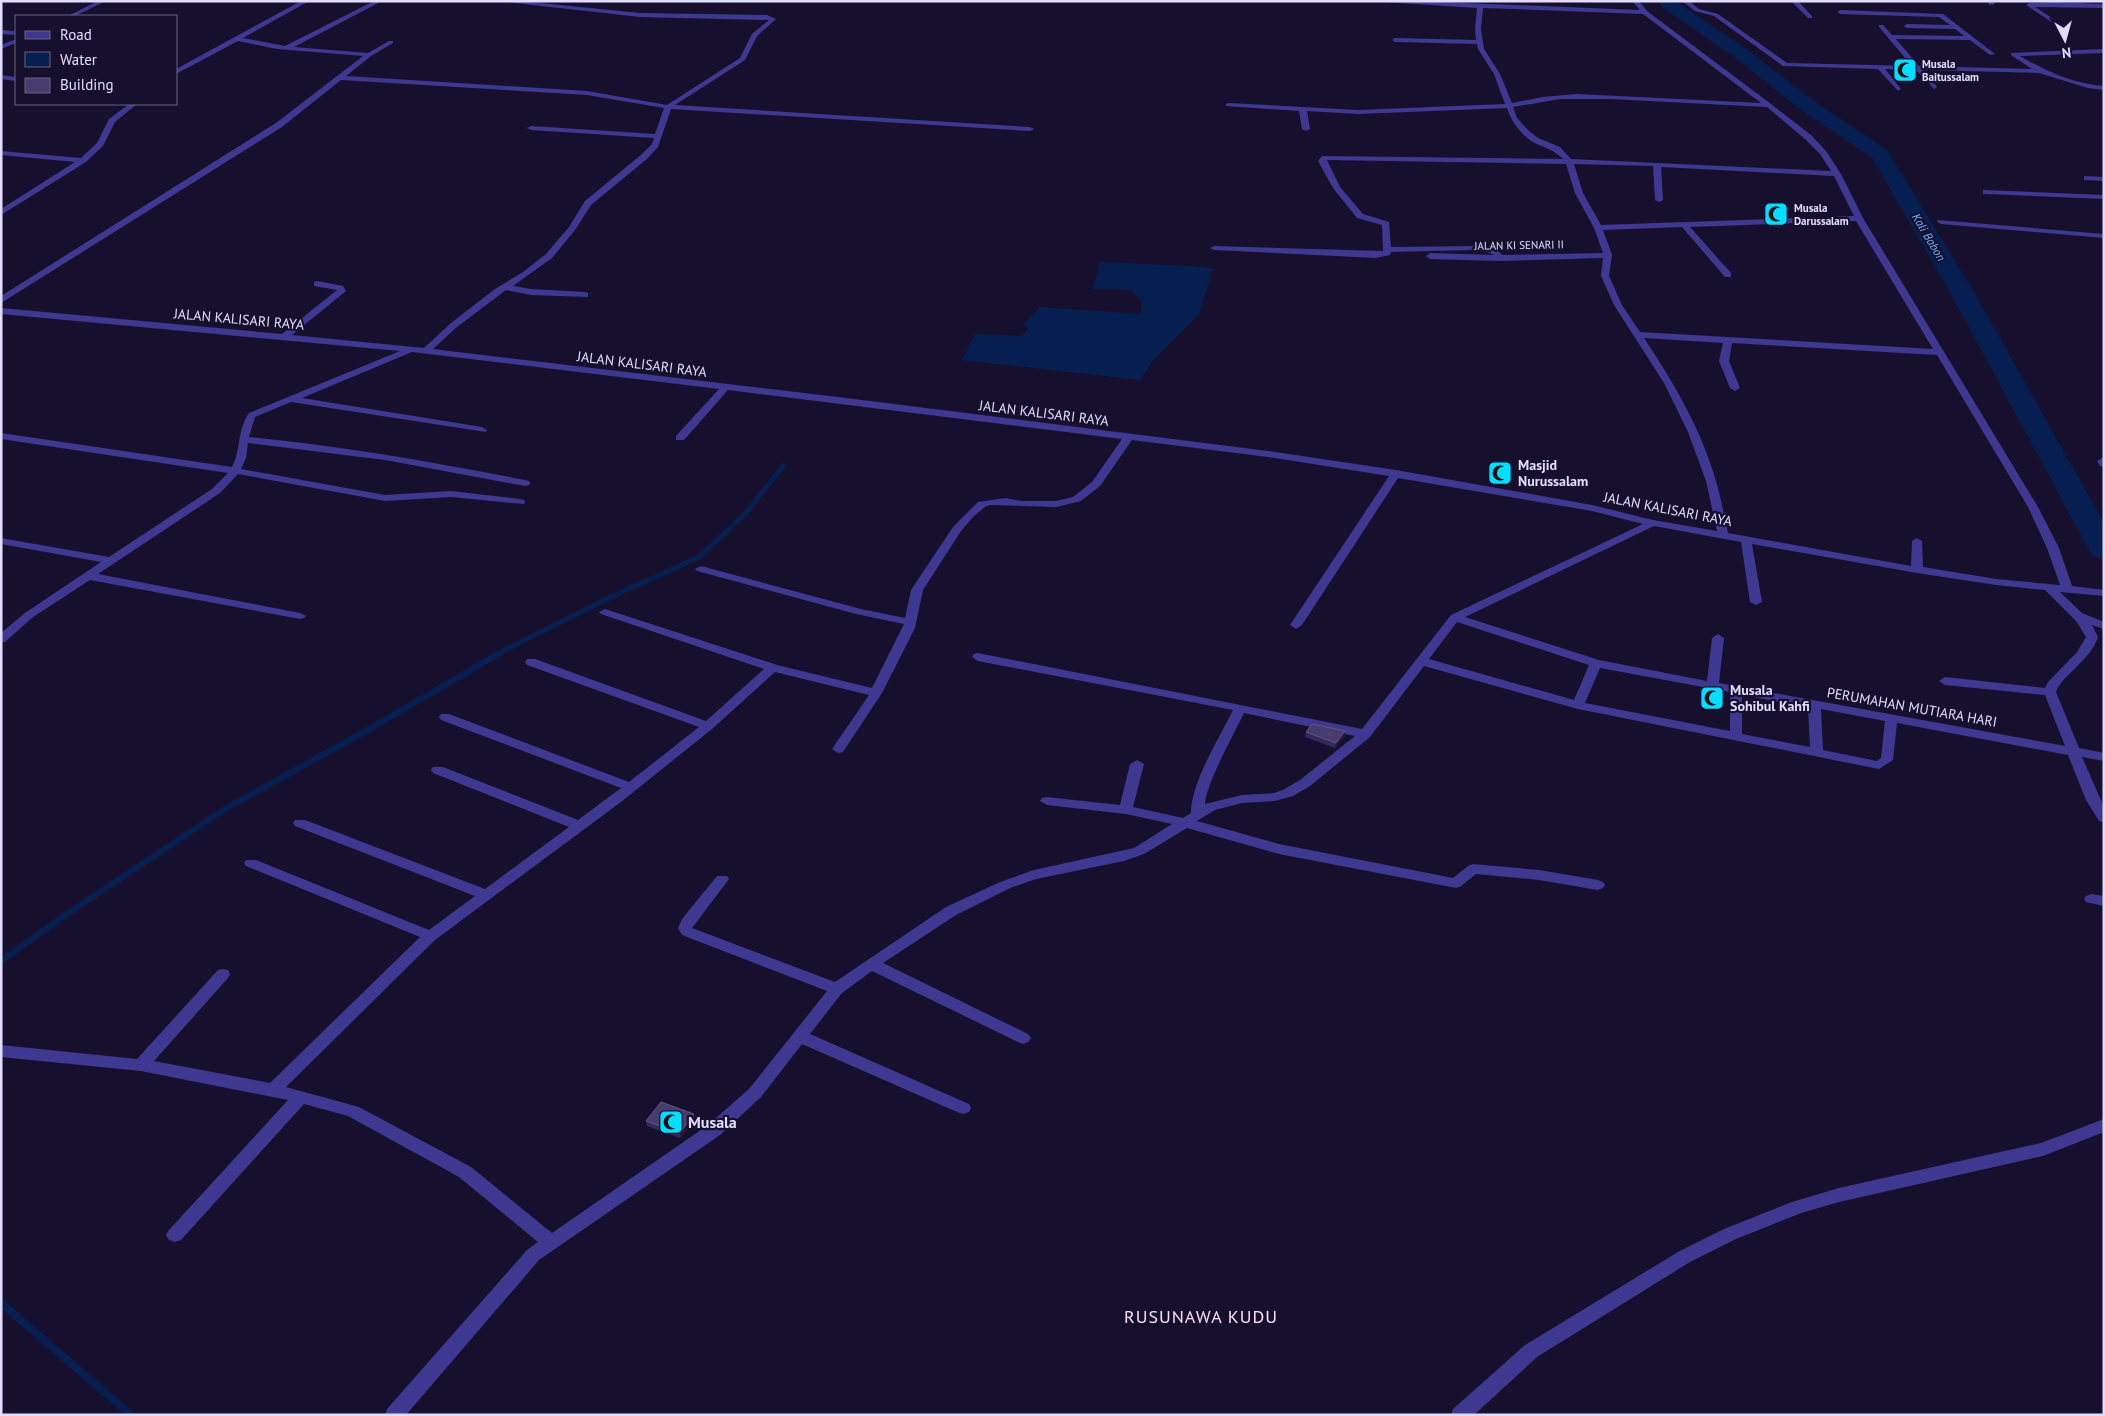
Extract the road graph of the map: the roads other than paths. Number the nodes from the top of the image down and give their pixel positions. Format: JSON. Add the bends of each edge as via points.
{"nodes":[{"id":1,"x":92,"y":1,"type":"edge"},
{"id":2,"x":306,"y":1,"type":"edge"},
{"id":3,"x":379,"y":1,"type":"edge"},
{"id":4,"x":499,"y":1,"type":"edge"},
{"id":5,"x":1371,"y":1,"type":"edge"},
{"id":6,"x":1635,"y":1,"type":"edge"},
{"id":7,"x":1685,"y":1,"type":"edge"},
{"id":8,"x":1794,"y":1,"type":"edge"},
{"id":9,"x":102,"y":2,"type":"edge"},
{"id":10,"x":2103,"y":3,"type":"edge"},
{"id":11,"x":1480,"y":6,"type":"junction"},
{"id":12,"x":1890,"y":8,"type":"dead end"},
{"id":13,"x":1645,"y":12,"type":"junction"},
{"id":14,"x":1840,"y":12,"type":"dead end"},
{"id":15,"x":1897,"y":13,"type":"junction"},
{"id":16,"x":73,"y":15,"type":"edge"},
{"id":17,"x":1810,"y":17,"type":"dead end"},
{"id":18,"x":2053,"y":21,"type":"dead end"},
{"id":19,"x":1881,"y":26,"type":"dead end"},
{"id":20,"x":1907,"y":26,"type":"dead end"},
{"id":21,"x":1956,"y":27,"type":"junction"},
{"id":22,"x":1,"y":32,"type":"edge"},
{"id":23,"x":15,"y":33,"type":"edge"},
{"id":24,"x":1890,"y":37,"type":"junction"},
{"id":25,"x":1970,"y":38,"type":"junction"},
{"id":26,"x":238,"y":39,"type":"junction"},
{"id":27,"x":1396,"y":40,"type":"dead end"},
{"id":28,"x":15,"y":41,"type":"edge"},
{"id":29,"x":391,"y":42,"type":"dead end"},
{"id":30,"x":1479,"y":42,"type":"junction"},
{"id":31,"x":1,"y":48,"type":"edge"},
{"id":32,"x":286,"y":48,"type":"junction"},
{"id":33,"x":2104,"y":51,"type":"edge"},
{"id":34,"x":1977,"y":54,"type":"dead end"},
{"id":35,"x":2003,"y":54,"type":"junction"},
{"id":36,"x":369,"y":55,"type":"junction"},
{"id":37,"x":1880,"y":67,"type":"junction"},
{"id":38,"x":1918,"y":68,"type":"junction"},
{"id":39,"x":178,"y":71,"type":"edge"},
{"id":40,"x":2040,"y":71,"type":"junction"},
{"id":41,"x":1,"y":77,"type":"edge"},
{"id":42,"x":15,"y":78,"type":"edge"},
{"id":43,"x":341,"y":78,"type":"junction"},
{"id":44,"x":1934,"y":87,"type":"dead end"},
{"id":45,"x":2104,"y":88,"type":"edge"},
{"id":46,"x":1898,"y":89,"type":"dead end"},
{"id":47,"x":132,"y":105,"type":"edge"},
{"id":48,"x":1228,"y":105,"type":"dead end"},
{"id":49,"x":1769,"y":105,"type":"junction"},
{"id":50,"x":1510,"y":106,"type":"junction"},
{"id":51,"x":668,"y":107,"type":"junction"},
{"id":52,"x":1303,"y":111,"type":"junction"},
{"id":53,"x":531,"y":128,"type":"dead end"},
{"id":54,"x":1306,"y":129,"type":"dead end"},
{"id":55,"x":1030,"y":130,"type":"dead end"},
{"id":56,"x":658,"y":136,"type":"junction"},
{"id":57,"x":1,"y":153,"type":"edge"},
{"id":58,"x":84,"y":160,"type":"junction"},
{"id":59,"x":1569,"y":161,"type":"junction"},
{"id":60,"x":1657,"y":164,"type":"junction"},
{"id":61,"x":1837,"y":174,"type":"junction"},
{"id":62,"x":2087,"y":178,"type":"dead end"},
{"id":63,"x":2104,"y":179,"type":"edge"},
{"id":64,"x":1986,"y":192,"type":"dead end"},
{"id":65,"x":2104,"y":197,"type":"edge"},
{"id":66,"x":1659,"y":200,"type":"dead end"},
{"id":67,"x":1,"y":213,"type":"edge"},
{"id":68,"x":1859,"y":218,"type":"junction"},
{"id":69,"x":1940,"y":222,"type":"dead end"},
{"id":70,"x":1685,"y":226,"type":"junction"},
{"id":71,"x":1598,"y":228,"type":"junction"},
{"id":72,"x":2104,"y":236,"type":"edge"},
{"id":73,"x":1214,"y":248,"type":"dead end"},
{"id":74,"x":1388,"y":250,"type":"junction"},
{"id":75,"x":1608,"y":255,"type":"junction"},
{"id":76,"x":1430,"y":256,"type":"dead end"},
{"id":77,"x":1501,"y":258,"type":"junction"},
{"id":78,"x":1728,"y":275,"type":"dead end"},
{"id":79,"x":317,"y":284,"type":"dead end"},
{"id":80,"x":505,"y":287,"type":"junction"},
{"id":81,"x":585,"y":295,"type":"dead end"},
{"id":82,"x":1,"y":300,"type":"edge"},
{"id":83,"x":1,"y":310,"type":"edge"},
{"id":84,"x":1637,"y":335,"type":"junction"},
{"id":85,"x":284,"y":337,"type":"junction"},
{"id":86,"x":1728,"y":339,"type":"junction"},
{"id":87,"x":410,"y":350,"type":"junction"},
{"id":88,"x":425,"y":352,"type":"junction"},
{"id":89,"x":1940,"y":352,"type":"junction"},
{"id":90,"x":725,"y":388,"type":"junction"},
{"id":91,"x":1735,"y":388,"type":"dead end"},
{"id":92,"x":289,"y":399,"type":"junction"},
{"id":93,"x":482,"y":430,"type":"dead end"},
{"id":94,"x":1,"y":436,"type":"edge"},
{"id":95,"x":680,"y":438,"type":"dead end"},
{"id":96,"x":1128,"y":438,"type":"junction"},
{"id":97,"x":245,"y":440,"type":"junction"},
{"id":98,"x":236,"y":470,"type":"junction"},
{"id":99,"x":1396,"y":473,"type":"junction"},
{"id":100,"x":525,"y":482,"type":"dead end"},
{"id":101,"x":520,"y":502,"type":"dead end"},
{"id":102,"x":1653,"y":523,"type":"junction"},
{"id":103,"x":1723,"y":534,"type":"junction"},
{"id":104,"x":1746,"y":539,"type":"junction"},
{"id":105,"x":1,"y":541,"type":"edge"},
{"id":106,"x":1917,"y":541,"type":"dead end"},
{"id":107,"x":111,"y":561,"type":"junction"},
{"id":108,"x":701,"y":569,"type":"dead end"},
{"id":109,"x":1917,"y":570,"type":"junction"},
{"id":110,"x":88,"y":576,"type":"junction"},
{"id":111,"x":2048,"y":587,"type":"junction"},
{"id":112,"x":2072,"y":590,"type":"junction"},
{"id":113,"x":2104,"y":593,"type":"edge"},
{"id":114,"x":1756,"y":602,"type":"dead end"},
{"id":115,"x":605,"y":612,"type":"dead end"},
{"id":116,"x":2076,"y":614,"type":"junction"},
{"id":117,"x":300,"y":616,"type":"dead end"},
{"id":118,"x":1455,"y":617,"type":"junction"},
{"id":119,"x":910,"y":622,"type":"junction"},
{"id":120,"x":1296,"y":625,"type":"dead end"},
{"id":121,"x":2104,"y":626,"type":"edge"},
{"id":122,"x":1718,"y":638,"type":"dead end"},
{"id":123,"x":1,"y":639,"type":"edge"},
{"id":124,"x":978,"y":657,"type":"dead end"},
{"id":125,"x":1421,"y":661,"type":"junction"},
{"id":126,"x":531,"y":662,"type":"dead end"},
{"id":127,"x":1596,"y":663,"type":"junction"},
{"id":128,"x":773,"y":668,"type":"junction"},
{"id":129,"x":1945,"y":681,"type":"dead end"},
{"id":130,"x":1713,"y":686,"type":"junction"},
{"id":131,"x":1736,"y":690,"type":"junction"},
{"id":132,"x":2050,"y":692,"type":"junction"},
{"id":133,"x":876,"y":693,"type":"junction"},
{"id":134,"x":1578,"y":705,"type":"junction"},
{"id":135,"x":1814,"y":705,"type":"junction"},
{"id":136,"x":1240,"y":708,"type":"junction"},
{"id":137,"x":445,"y":717,"type":"dead end"},
{"id":138,"x":1891,"y":719,"type":"junction"},
{"id":139,"x":708,"y":726,"type":"junction"},
{"id":140,"x":1365,"y":734,"type":"junction"},
{"id":141,"x":1736,"y":736,"type":"junction"},
{"id":142,"x":838,"y":749,"type":"dead end"},
{"id":143,"x":2074,"y":751,"type":"junction"},
{"id":144,"x":1817,"y":752,"type":"junction"},
{"id":145,"x":2104,"y":757,"type":"edge"},
{"id":146,"x":1137,"y":764,"type":"dead end"},
{"id":147,"x":438,"y":770,"type":"dead end"},
{"id":148,"x":631,"y":787,"type":"junction"},
{"id":149,"x":1047,"y":801,"type":"dead end"},
{"id":150,"x":1126,"y":810,"type":"junction"},
{"id":151,"x":1198,"y":814,"type":"junction"},
{"id":152,"x":2104,"y":818,"type":"edge"},
{"id":153,"x":1183,"y":822,"type":"junction"},
{"id":154,"x":300,"y":823,"type":"dead end"},
{"id":155,"x":579,"y":826,"type":"junction"},
{"id":156,"x":251,"y":862,"type":"dead end"},
{"id":157,"x":722,"y":879,"type":"dead end"},
{"id":158,"x":1598,"y":885,"type":"dead end"},
{"id":159,"x":485,"y":894,"type":"junction"},
{"id":160,"x":430,"y":936,"type":"junction"},
{"id":161,"x":871,"y":964,"type":"junction"},
{"id":162,"x":223,"y":974,"type":"dead end"},
{"id":163,"x":837,"y":989,"type":"junction"},
{"id":164,"x":801,"y":1037,"type":"junction"},
{"id":165,"x":1023,"y":1038,"type":"dead end"},
{"id":166,"x":1,"y":1052,"type":"edge"},
{"id":167,"x":141,"y":1065,"type":"junction"},
{"id":168,"x":273,"y":1090,"type":"junction"},
{"id":169,"x":301,"y":1097,"type":"junction"},
{"id":170,"x":963,"y":1108,"type":"dead end"},
{"id":171,"x":2104,"y":1125,"type":"edge"},
{"id":172,"x":175,"y":1235,"type":"dead end"},
{"id":173,"x":552,"y":1243,"type":"junction"},
{"id":174,"x":394,"y":1415,"type":"edge"},
{"id":175,"x":1460,"y":1415,"type":"edge"}],
"edges":[{"from":1,"to":9,"type":"street"},
{"from":2,"to":26,"type":"street"},
{"from":3,"to":32,"type":"street"},
{"from":4,"to":51,"type":"street","via":[[631,14],[773,19],[754,35],[743,59]]},
{"from":5,"to":11,"type":"street"},
{"from":6,"to":13,"type":"street"},
{"from":7,"to":37,"type":"street","via":[[1697,10],[1716,15],[1785,65]]},
{"from":8,"to":17,"type":"street"},
{"from":9,"to":16,"type":"street"},
{"from":10,"to":18,"type":"street","via":[[2029,5]]},
{"from":11,"to":13,"type":"street"},
{"from":11,"to":30,"type":"street"},
{"from":12,"to":15,"type":"street"},
{"from":13,"to":49,"type":"street"},
{"from":14,"to":15,"type":"street"},
{"from":15,"to":21,"type":"street","via":[[1941,15]]},
{"from":19,"to":24,"type":"street"},
{"from":20,"to":21,"type":"street"},
{"from":21,"to":25,"type":"street"},
{"from":22,"to":23,"type":"street"},
{"from":24,"to":25,"type":"street"},
{"from":24,"to":38,"type":"street"},
{"from":25,"to":35,"type":"street"},
{"from":26,"to":32,"type":"street"},
{"from":26,"to":39,"type":"street"},
{"from":27,"to":30,"type":"street"},
{"from":28,"to":31,"type":"street"},
{"from":29,"to":36,"type":"street"},
{"from":30,"to":50,"type":"street"},
{"from":32,"to":36,"type":"street"},
{"from":33,"to":35,"type":"street"},
{"from":34,"to":35,"type":"street"},
{"from":35,"to":40,"type":"street"},
{"from":36,"to":43,"type":"street"},
{"from":37,"to":38,"type":"street"},
{"from":37,"to":46,"type":"street"},
{"from":38,"to":40,"type":"street"},
{"from":38,"to":44,"type":"street"},
{"from":40,"to":45,"type":"street","via":[[2090,87]]},
{"from":41,"to":42,"type":"street"},
{"from":43,"to":51,"type":"street","via":[[587,92]]},
{"from":43,"to":82,"type":"street","via":[[279,125]]},
{"from":47,"to":58,"type":"street","via":[[112,122],[100,144]]},
{"from":48,"to":52,"type":"street"},
{"from":49,"to":50,"type":"street","via":[[1567,96]]},
{"from":49,"to":61,"type":"street","via":[[1808,137]]},
{"from":50,"to":52,"type":"street"},
{"from":50,"to":59,"type":"street","via":[[1526,134],[1557,150]]},
{"from":51,"to":55,"type":"street"},
{"from":51,"to":56,"type":"street"},
{"from":52,"to":54,"type":"street"},
{"from":53,"to":56,"type":"street"},
{"from":56,"to":80,"type":"street","via":[[645,156],[588,203],[548,256]]},
{"from":57,"to":58,"type":"street"},
{"from":58,"to":67,"type":"street"},
{"from":59,"to":60,"type":"street"},
{"from":59,"to":71,"type":"street","via":[[1579,193]]},
{"from":59,"to":74,"type":"street","via":[[1323,160],[1337,188],[1360,216],[1386,224]]},
{"from":60,"to":61,"type":"street"},
{"from":60,"to":66,"type":"street"},
{"from":61,"to":68,"type":"street"},
{"from":62,"to":63,"type":"street"},
{"from":64,"to":65,"type":"street"},
{"from":68,"to":70,"type":"street"},
{"from":68,"to":89,"type":"street"},
{"from":69,"to":72,"type":"street"},
{"from":70,"to":71,"type":"street"},
{"from":70,"to":78,"type":"street"},
{"from":71,"to":75,"type":"street"},
{"from":73,"to":74,"type":"street","via":[[1376,255],[1386,254]]},
{"from":74,"to":77,"type":"street","via":[[1484,248],[1496,252]]},
{"from":75,"to":77,"type":"street","name":"JALAN KI SENARI II"},
{"from":75,"to":84,"type":"street","via":[[1605,276]]},
{"from":76,"to":77,"type":"street","name":"JALAN KI SENARI II"},
{"from":79,"to":85,"type":"street","via":[[342,291]]},
{"from":80,"to":81,"type":"street"},
{"from":80,"to":88,"type":"street","via":[[454,324]]},
{"from":83,"to":85,"type":"street","name":"JALAN KALISARI RAYA"},
{"from":84,"to":86,"type":"street"},
{"from":84,"to":103,"type":"street","via":[[1668,383],[1693,432],[1711,481]]},
{"from":85,"to":87,"type":"street","name":"JALAN KALISARI RAYA"},
{"from":86,"to":89,"type":"street"},
{"from":86,"to":91,"type":"street","via":[[1724,361]]},
{"from":87,"to":88,"type":"street","name":"JALAN KALISARI RAYA"},
{"from":87,"to":92,"type":"street"},
{"from":88,"to":90,"type":"street","name":"JALAN KALISARI RAYA"},
{"from":89,"to":112,"type":"street","via":[[2033,507]]},
{"from":90,"to":95,"type":"street"},
{"from":90,"to":96,"type":"street","name":"JALAN KALISARI RAYA"},
{"from":92,"to":93,"type":"street"},
{"from":92,"to":97,"type":"street","via":[[252,414],[247,421]]},
{"from":94,"to":98,"type":"street"},
{"from":96,"to":99,"type":"street","name":"JALAN KALISARI RAYA"},
{"from":96,"to":119,"type":"street","via":[[1096,484],[1077,499],[1037,505],[1000,501],[977,508],[957,529],[917,590]]},
{"from":97,"to":98,"type":"street"},
{"from":97,"to":100,"type":"street","via":[[390,457]]},
{"from":98,"to":101,"type":"street","via":[[385,498],[451,494]]},
{"from":98,"to":107,"type":"street","via":[[216,491]]},
{"from":99,"to":102,"type":"street","name":"JALAN KALISARI RAYA","via":[[1592,508]]},
{"from":99,"to":120,"type":"street"},
{"from":102,"to":103,"type":"street","name":"JALAN KALISARI RAYA"},
{"from":102,"to":118,"type":"street"},
{"from":103,"to":104,"type":"street","name":"JALAN KALISARI RAYA"},
{"from":104,"to":109,"type":"street","name":"JALAN KALISARI RAYA"},
{"from":104,"to":114,"type":"street"},
{"from":105,"to":107,"type":"street"},
{"from":106,"to":109,"type":"street"},
{"from":107,"to":110,"type":"street"},
{"from":108,"to":119,"type":"street","via":[[860,612]]},
{"from":109,"to":111,"type":"street","name":"JALAN KALISARI RAYA"},
{"from":110,"to":117,"type":"street"},
{"from":110,"to":123,"type":"street","via":[[29,615]]},
{"from":111,"to":112,"type":"street","name":"JALAN KALISARI RAYA"},
{"from":111,"to":116,"type":"street"},
{"from":112,"to":113,"type":"street","name":"JALAN KALISARI RAYA"},
{"from":115,"to":128,"type":"street"},
{"from":116,"to":121,"type":"street"},
{"from":116,"to":132,"type":"street","via":[[2092,634],[2092,639],[2052,685]]},
{"from":118,"to":125,"type":"street"},
{"from":118,"to":127,"type":"street","name":"PERUMAHAN MUTIARA HARI"},
{"from":119,"to":133,"type":"street"},
{"from":122,"to":130,"type":"street"},
{"from":124,"to":136,"type":"street"},
{"from":125,"to":134,"type":"street"},
{"from":125,"to":140,"type":"street"},
{"from":126,"to":139,"type":"street"},
{"from":127,"to":130,"type":"street","name":"PERUMAHAN MUTIARA HARI"},
{"from":127,"to":134,"type":"street"},
{"from":128,"to":133,"type":"street"},
{"from":128,"to":139,"type":"street"},
{"from":129,"to":132,"type":"street"},
{"from":130,"to":131,"type":"street","name":"PERUMAHAN MUTIARA HARI"},
{"from":131,"to":135,"type":"street","name":"PERUMAHAN MUTIARA HARI"},
{"from":131,"to":141,"type":"street"},
{"from":132,"to":143,"type":"street"},
{"from":133,"to":142,"type":"street"},
{"from":134,"to":141,"type":"street"},
{"from":135,"to":138,"type":"street","name":"PERUMAHAN MUTIARA HARI"},
{"from":135,"to":144,"type":"street"},
{"from":136,"to":140,"type":"street"},
{"from":136,"to":151,"type":"street","via":[[1203,785],[1198,798]]},
{"from":137,"to":148,"type":"street"},
{"from":138,"to":143,"type":"street","name":"PERUMAHAN MUTIARA HARI"},
{"from":138,"to":144,"type":"street","via":[[1884,764],[1879,766]]},
{"from":139,"to":148,"type":"street"},
{"from":140,"to":151,"type":"street","via":[[1288,793],[1222,803]]},
{"from":141,"to":144,"type":"street"},
{"from":143,"to":145,"type":"street","name":"PERUMAHAN MUTIARA HARI"},
{"from":143,"to":152,"type":"street","via":[[2093,800]]},
{"from":146,"to":150,"type":"street"},
{"from":147,"to":155,"type":"street"},
{"from":148,"to":155,"type":"street"},
{"from":149,"to":150,"type":"street"},
{"from":150,"to":153,"type":"street"},
{"from":151,"to":153,"type":"street"},
{"from":153,"to":158,"type":"street","via":[[1279,849],[1456,883],[1473,869],[1532,874]]},
{"from":153,"to":161,"type":"street","via":[[1139,851],[1034,874],[1005,885],[951,911]]},
{"from":154,"to":159,"type":"street"},
{"from":155,"to":159,"type":"street"},
{"from":156,"to":160,"type":"street"},
{"from":157,"to":163,"type":"street","via":[[687,923],[687,931]]},
{"from":159,"to":160,"type":"street"},
{"from":160,"to":168,"type":"street"},
{"from":161,"to":163,"type":"street"},
{"from":161,"to":165,"type":"street"},
{"from":162,"to":167,"type":"street"},
{"from":163,"to":164,"type":"street"},
{"from":164,"to":170,"type":"street"},
{"from":164,"to":173,"type":"street","via":[[754,1093],[714,1130]]},
{"from":166,"to":167,"type":"street"},
{"from":167,"to":168,"type":"street"},
{"from":168,"to":169,"type":"street"},
{"from":169,"to":172,"type":"street"},
{"from":169,"to":173,"type":"street","via":[[353,1111],[465,1172]]},
{"from":171,"to":175,"type":"street","via":[[2043,1149],[1839,1195],[1798,1207],[1730,1234],[1684,1257],[1531,1351]]},
{"from":173,"to":174,"type":"street","via":[[534,1255]]}]}
